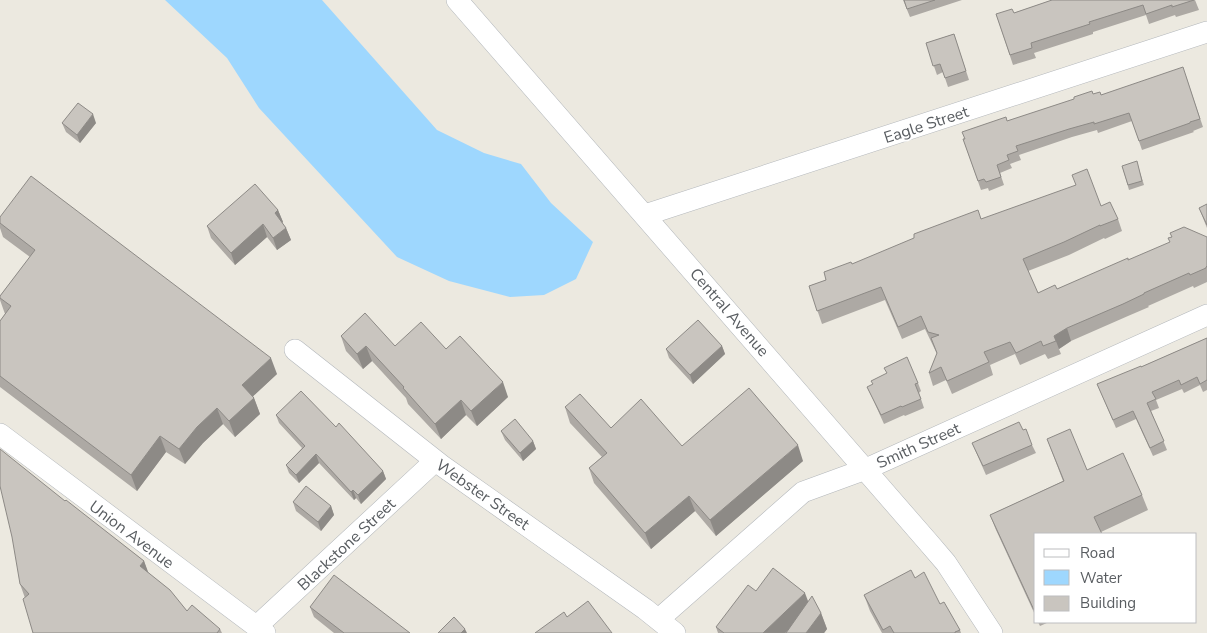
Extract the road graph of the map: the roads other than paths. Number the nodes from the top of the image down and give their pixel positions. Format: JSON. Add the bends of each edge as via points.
{"nodes":[{"id":1,"x":466,"y":2,"type":"edge"},
{"id":2,"x":1207,"y":32,"type":"edge"},
{"id":3,"x":645,"y":215,"type":"junction"},
{"id":4,"x":1207,"y":315,"type":"edge"},
{"id":5,"x":295,"y":350,"type":"dead end"},
{"id":6,"x":0,"y":434,"type":"edge"},
{"id":7,"x":436,"y":461,"type":"junction"},
{"id":8,"x":866,"y":469,"type":"junction"},
{"id":9,"x":659,"y":619,"type":"junction"},
{"id":10,"x":260,"y":630,"type":"edge"},
{"id":11,"x":675,"y":633,"type":"edge"},
{"id":12,"x":992,"y":633,"type":"edge"}],
"edges":[{"from":1,"to":3,"type":"street","name":"Central Avenue"},
{"from":2,"to":3,"type":"street","name":"Eagle Street"},
{"from":3,"to":8,"type":"street","name":"Central Avenue"},
{"from":4,"to":8,"type":"street","name":"Smith Street"},
{"from":5,"to":7,"type":"street","name":"Webster Street"},
{"from":6,"to":10,"type":"street","name":"Union Avenue"},
{"from":7,"to":9,"type":"street","name":"Webster Street"},
{"from":7,"to":10,"type":"street","name":"Blackstone Street"},
{"from":8,"to":9,"type":"street","name":"Smith Street","via":[[804,492]]},
{"from":8,"to":12,"type":"street","name":"Central Avenue","via":[[946,563]]},
{"from":9,"to":11,"type":"street","name":"Webster Street"}]}
